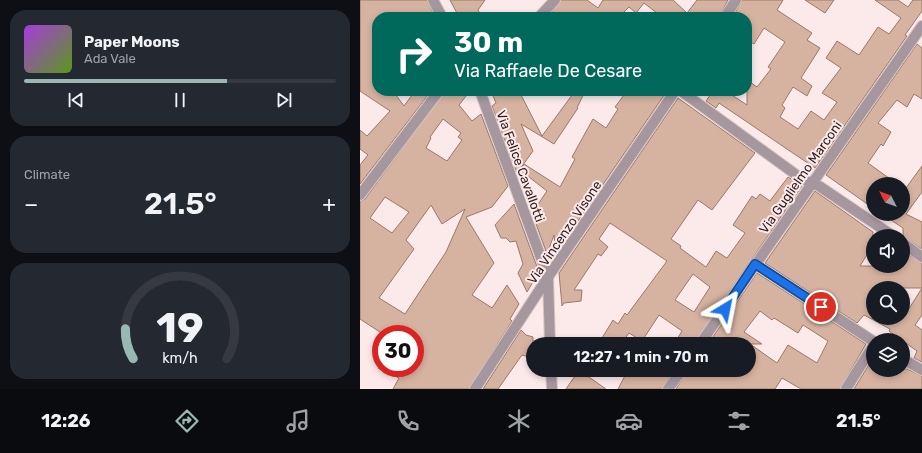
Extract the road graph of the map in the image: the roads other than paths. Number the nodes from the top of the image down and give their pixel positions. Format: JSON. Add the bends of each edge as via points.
{"nodes":[{"id":1,"x":433,"y":0,"type":"edge"},
{"id":2,"x":555,"y":0,"type":"edge"},
{"id":3,"x":736,"y":0,"type":"edge"},
{"id":4,"x":439,"y":12,"type":"edge"},
{"id":5,"x":544,"y":12,"type":"edge"},
{"id":6,"x":728,"y":12,"type":"edge"},
{"id":7,"x":922,"y":26,"type":"edge"},
{"id":8,"x":918,"y":41,"type":"edge"},
{"id":9,"x":435,"y":96,"type":"edge"},
{"id":10,"x":482,"y":96,"type":"edge"},
{"id":11,"x":672,"y":96,"type":"edge"},
{"id":12,"x":688,"y":96,"type":"edge"},
{"id":13,"x":812,"y":182,"type":"junction"},
{"id":14,"x":360,"y":195,"type":"edge"},
{"id":15,"x":882,"y":229,"type":"edge"},
{"id":16,"x":910,"y":248,"type":"edge"},
{"id":17,"x":922,"y":257,"type":"edge"},
{"id":18,"x":755,"y":264,"type":"junction"},
{"id":19,"x":548,"y":277,"type":"junction"},
{"id":20,"x":866,"y":336,"type":"edge"},
{"id":21,"x":550,"y":337,"type":"edge"},
{"id":22,"x":705,"y":337,"type":"edge"},
{"id":23,"x":866,"y":357,"type":"edge"},
{"id":24,"x":910,"y":363,"type":"edge"},
{"id":25,"x":922,"y":370,"type":"edge"},
{"id":26,"x":551,"y":377,"type":"edge"},
{"id":27,"x":677,"y":377,"type":"edge"},
{"id":28,"x":475,"y":389,"type":"edge"},
{"id":29,"x":552,"y":389,"type":"edge"},
{"id":30,"x":668,"y":389,"type":"edge"},
{"id":31,"x":846,"y":389,"type":"edge"}],
"edges":[{"from":1,"to":4,"type":"street"},
{"from":2,"to":5,"type":"street"},
{"from":3,"to":6,"type":"street"},
{"from":7,"to":8,"type":"street","name":"Via Guglielmo Marconi"},
{"from":8,"to":13,"type":"street","name":"Via Guglielmo Marconi"},
{"from":9,"to":14,"type":"street"},
{"from":10,"to":19,"type":"street","name":"Via Felice Cavallotti"},
{"from":11,"to":19,"type":"street","name":"Via Vincenzo Visone"},
{"from":12,"to":13,"type":"street","via":[[789,170]]},
{"from":13,"to":15,"type":"street"},
{"from":13,"to":18,"type":"street","name":"Via Guglielmo Marconi"},
{"from":16,"to":17,"type":"street"},
{"from":18,"to":20,"type":"street"},
{"from":18,"to":22,"type":"street","name":"Via Guglielmo Marconi"},
{"from":19,"to":21,"type":"street","name":"Via Felice Cavallotti"},
{"from":19,"to":28,"type":"street","name":"Via Vincenzo Visone"},
{"from":23,"to":31,"type":"street"},
{"from":24,"to":25,"type":"street"},
{"from":26,"to":29,"type":"street"},
{"from":27,"to":30,"type":"street"}]}
